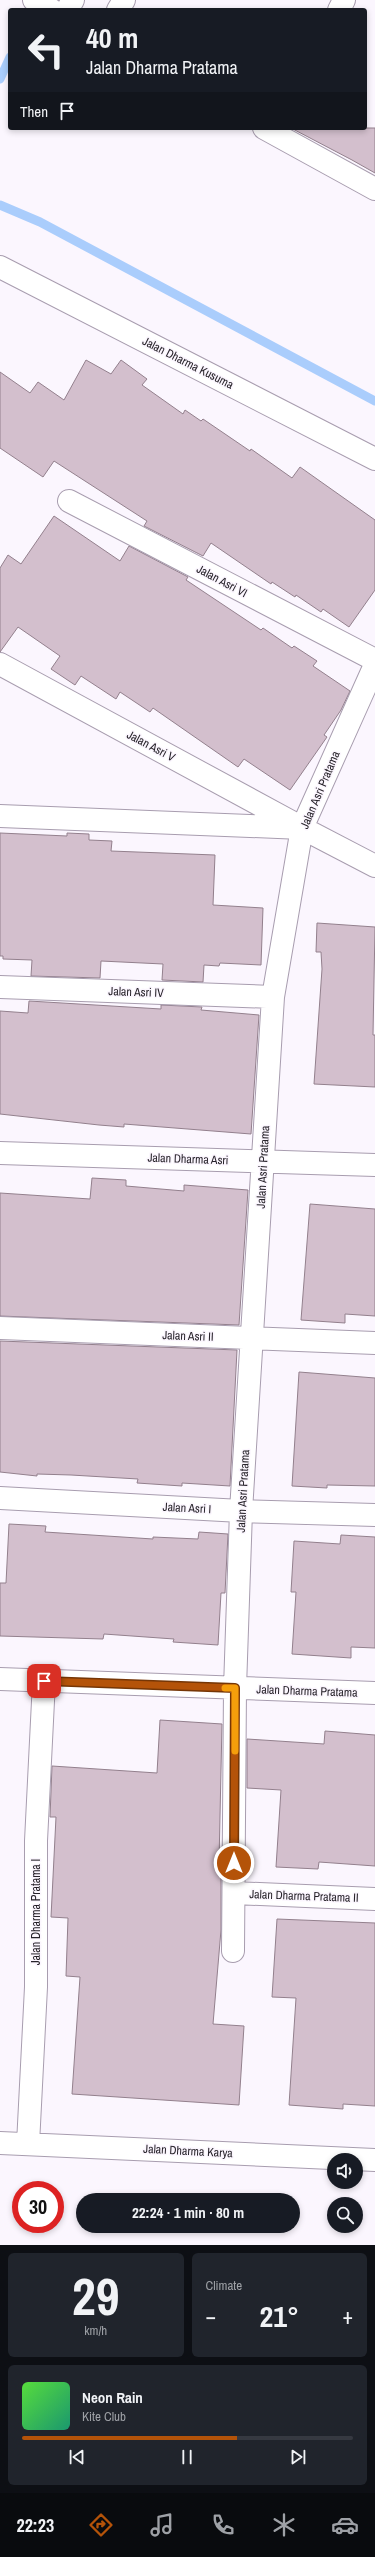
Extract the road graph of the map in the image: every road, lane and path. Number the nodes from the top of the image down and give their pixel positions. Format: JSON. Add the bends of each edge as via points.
{"nodes":[{"id":1,"x":72,"y":0,"type":"edge"},
{"id":2,"x":51,"y":7,"type":"edge"},
{"id":3,"x":268,"y":130,"type":"edge"},
{"id":4,"x":375,"y":189,"type":"edge"},
{"id":5,"x":0,"y":267,"type":"edge"},
{"id":6,"x":375,"y":459,"type":"edge"},
{"id":7,"x":69,"y":501,"type":"dead end"},
{"id":8,"x":375,"y":660,"type":"edge"},
{"id":9,"x":0,"y":664,"type":"edge"},
{"id":10,"x":375,"y":664,"type":"edge"},
{"id":11,"x":0,"y":816,"type":"edge"},
{"id":12,"x":302,"y":828,"type":"junction"},
{"id":13,"x":375,"y":866,"type":"edge"},
{"id":14,"x":0,"y":987,"type":"edge"},
{"id":15,"x":273,"y":997,"type":"junction"},
{"id":16,"x":0,"y":1153,"type":"edge"},
{"id":17,"x":263,"y":1161,"type":"junction"},
{"id":18,"x":375,"y":1166,"type":"edge"},
{"id":19,"x":0,"y":1328,"type":"edge"},
{"id":20,"x":252,"y":1338,"type":"junction"},
{"id":21,"x":375,"y":1344,"type":"edge"},
{"id":22,"x":0,"y":1498,"type":"edge"},
{"id":23,"x":241,"y":1511,"type":"junction"},
{"id":24,"x":375,"y":1515,"type":"edge"},
{"id":25,"x":0,"y":1679,"type":"edge"},
{"id":26,"x":44,"y":1681,"type":"junction"},
{"id":27,"x":235,"y":1688,"type":"junction"},
{"id":28,"x":375,"y":1693,"type":"edge"},
{"id":29,"x":234,"y":1893,"type":"junction"},
{"id":30,"x":375,"y":1899,"type":"edge"},
{"id":31,"x":233,"y":1951,"type":"dead end"},
{"id":32,"x":0,"y":2143,"type":"edge"},
{"id":33,"x":28,"y":2144,"type":"junction"},
{"id":34,"x":375,"y":2160,"type":"edge"}],
"edges":[{"from":1,"to":2,"type":"street"},
{"from":3,"to":4,"type":"street"},
{"from":5,"to":6,"type":"street","name":"Jalan Dharma Kusuma"},
{"from":7,"to":8,"type":"street","name":"Jalan Asri VI"},
{"from":9,"to":12,"type":"street","name":"Jalan Asri V"},
{"from":10,"to":12,"type":"street","name":"Jalan Asri Pratama"},
{"from":11,"to":12,"type":"street","name":"Jalan Asri V"},
{"from":12,"to":13,"type":"street","name":"Jalan Asri V"},
{"from":12,"to":15,"type":"street","name":"Jalan Asri Pratama"},
{"from":14,"to":15,"type":"street","name":"Jalan Asri IV"},
{"from":15,"to":17,"type":"street","name":"Jalan Asri Pratama"},
{"from":16,"to":17,"type":"street","name":"Jalan Dharma Asri"},
{"from":17,"to":18,"type":"street","name":"Jalan Dharma Asri"},
{"from":17,"to":20,"type":"street","name":"Jalan Asri Pratama"},
{"from":19,"to":20,"type":"street","name":"Jalan Asri II"},
{"from":20,"to":21,"type":"street","name":"Jalan Asri II"},
{"from":20,"to":23,"type":"street","name":"Jalan Asri Pratama"},
{"from":22,"to":23,"type":"street","name":"Jalan Asri I"},
{"from":23,"to":24,"type":"street","name":"Jalan Asri I"},
{"from":23,"to":27,"type":"street","name":"Jalan Asri Pratama"},
{"from":25,"to":26,"type":"street","name":"Jalan Dharma Pratama"},
{"from":26,"to":27,"type":"street","name":"Jalan Dharma Pratama"},
{"from":26,"to":33,"type":"street","name":"Jalan Dharma Pratama I","via":[[36,1841],[36,1987]]},
{"from":27,"to":28,"type":"street","name":"Jalan Dharma Pratama"},
{"from":27,"to":29,"type":"street","name":"Jalan Dharma Pratama II"},
{"from":29,"to":30,"type":"street","name":"Jalan Dharma Pratama II"},
{"from":29,"to":31,"type":"street","name":"Jalan Dharma Pratama II"},
{"from":32,"to":33,"type":"street","name":"Jalan Dharma Karya"},
{"from":33,"to":34,"type":"street","name":"Jalan Dharma Karya"}]}
